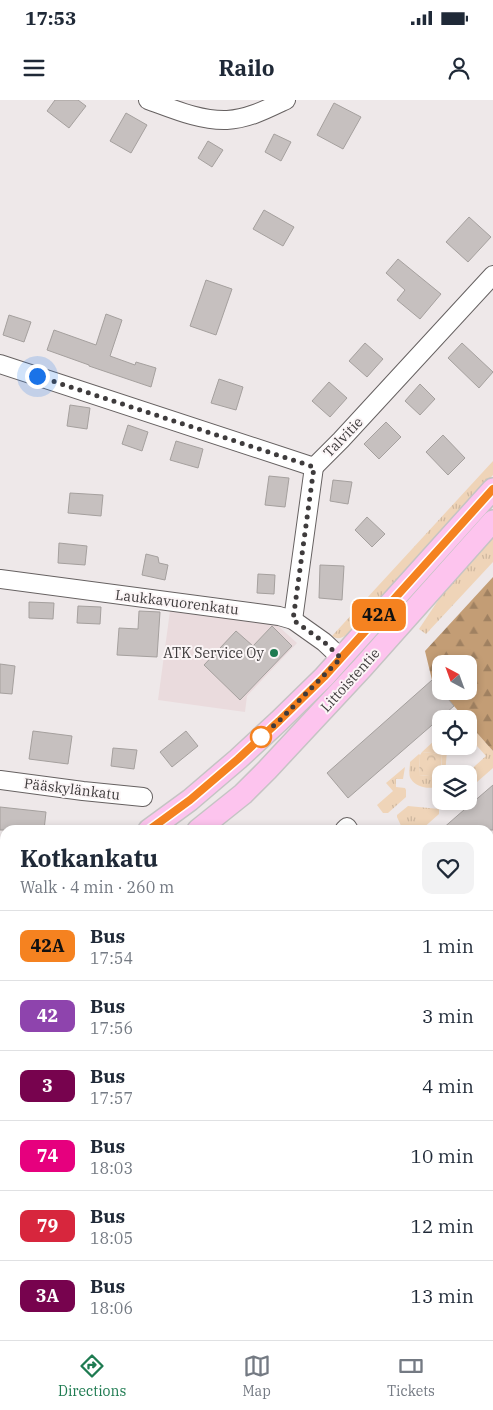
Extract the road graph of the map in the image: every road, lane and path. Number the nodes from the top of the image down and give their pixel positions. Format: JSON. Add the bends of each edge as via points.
{"nodes":[{"id":1,"x":148,"y":100,"type":"edge"},
{"id":2,"x":286,"y":100,"type":"edge"},
{"id":3,"x":493,"y":275,"type":"edge"},
{"id":4,"x":0,"y":364,"type":"edge"},
{"id":5,"x":314,"y":467,"type":"junction"},
{"id":6,"x":493,"y":489,"type":"edge"},
{"id":7,"x":493,"y":521,"type":"edge"},
{"id":8,"x":0,"y":579,"type":"edge"},
{"id":9,"x":293,"y":620,"type":"junction"},
{"id":10,"x":341,"y":658,"type":"junction"},
{"id":11,"x":0,"y":780,"type":"edge"},
{"id":12,"x":143,"y":797,"type":"dead end"},
{"id":13,"x":156,"y":825,"type":"edge"},
{"id":14,"x":204,"y":825,"type":"edge"}],
"edges":[{"from":1,"to":2,"type":"street","via":[[202,118],[227,120],[246,117]]},
{"from":3,"to":5,"type":"street","name":"Talvitie"},
{"from":4,"to":5,"type":"street","name":"Talvitie"},
{"from":5,"to":9,"type":"street"},
{"from":6,"to":10,"type":"main road","name":"Littoistentie"},
{"from":7,"to":14,"type":"main road","name":"Littoistentie","via":[[273,764],[243,794]]},
{"from":8,"to":9,"type":"street","name":"Laukkavuorenkatu","via":[[263,613]]},
{"from":9,"to":10,"type":"street","name":"Laukkavuorenkatu"},
{"from":10,"to":13,"type":"main road","name":"Littoistentie","via":[[238,759]]},
{"from":11,"to":12,"type":"street","name":"Pääskylänkatu"}]}
